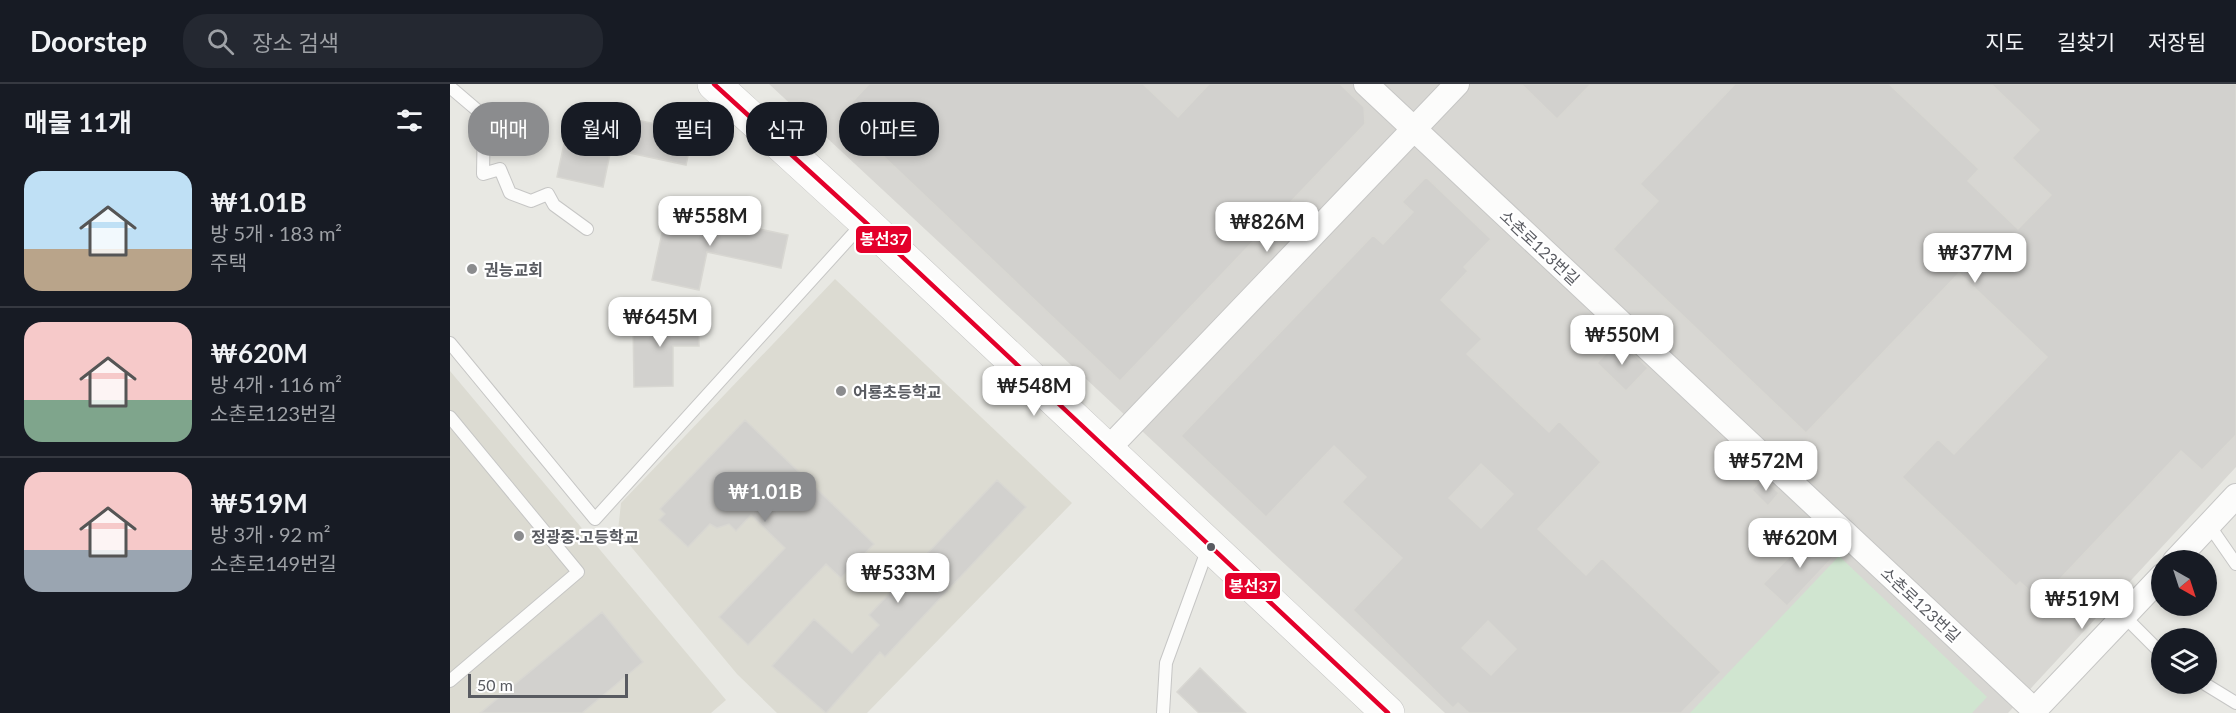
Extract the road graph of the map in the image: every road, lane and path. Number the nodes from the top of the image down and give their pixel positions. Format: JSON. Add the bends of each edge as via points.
{"nodes":[{"id":1,"x":714,"y":84,"type":"edge"},
{"id":2,"x":1366,"y":84,"type":"edge"},
{"id":3,"x":1457,"y":84,"type":"edge"},
{"id":4,"x":450,"y":87,"type":"edge"},
{"id":5,"x":1414,"y":129,"type":"junction"},
{"id":6,"x":864,"y":221,"type":"junction"},
{"id":7,"x":587,"y":229,"type":"dead end"},
{"id":8,"x":450,"y":344,"type":"edge"},
{"id":9,"x":450,"y":417,"type":"edge"},
{"id":10,"x":1107,"y":450,"type":"junction"},
{"id":11,"x":2236,"y":496,"type":"edge"},
{"id":12,"x":2208,"y":525,"type":"junction"},
{"id":13,"x":1209,"y":545,"type":"junction"},
{"id":14,"x":2185,"y":550,"type":"edge"},
{"id":15,"x":2236,"y":564,"type":"edge"},
{"id":16,"x":2151,"y":588,"type":"edge"},
{"id":17,"x":2124,"y":616,"type":"junction"},
{"id":18,"x":2151,"y":643,"type":"edge"},
{"id":19,"x":450,"y":681,"type":"edge"},
{"id":20,"x":2217,"y":691,"type":"edge"},
{"id":21,"x":2236,"y":703,"type":"edge"},
{"id":22,"x":1166,"y":710,"type":"edge"},
{"id":23,"x":2033,"y":712,"type":"edge"},
{"id":24,"x":1388,"y":713,"type":"edge"}],
"edges":[{"from":1,"to":6,"type":"street"},
{"from":2,"to":5,"type":"street","name":"소촌로123번길"},
{"from":3,"to":5,"type":"street"},
{"from":4,"to":7,"type":"lane","via":[[484,116],[483,174],[500,169],[510,193],[531,201],[548,194],[554,205]]},
{"from":5,"to":10,"type":"street"},
{"from":5,"to":23,"type":"street","name":"소촌로123번길"},
{"from":6,"to":8,"type":"lane","via":[[595,519]]},
{"from":6,"to":10,"type":"street"},
{"from":9,"to":19,"type":"lane","via":[[578,572]]},
{"from":10,"to":13,"type":"street"},
{"from":11,"to":12,"type":"street"},
{"from":12,"to":14,"type":"street"},
{"from":12,"to":15,"type":"lane"},
{"from":13,"to":22,"type":"lane","via":[[1166,663]]},
{"from":13,"to":24,"type":"street"},
{"from":16,"to":17,"type":"street"},
{"from":17,"to":18,"type":"lane"},
{"from":17,"to":23,"type":"street"},
{"from":20,"to":21,"type":"lane"}]}
